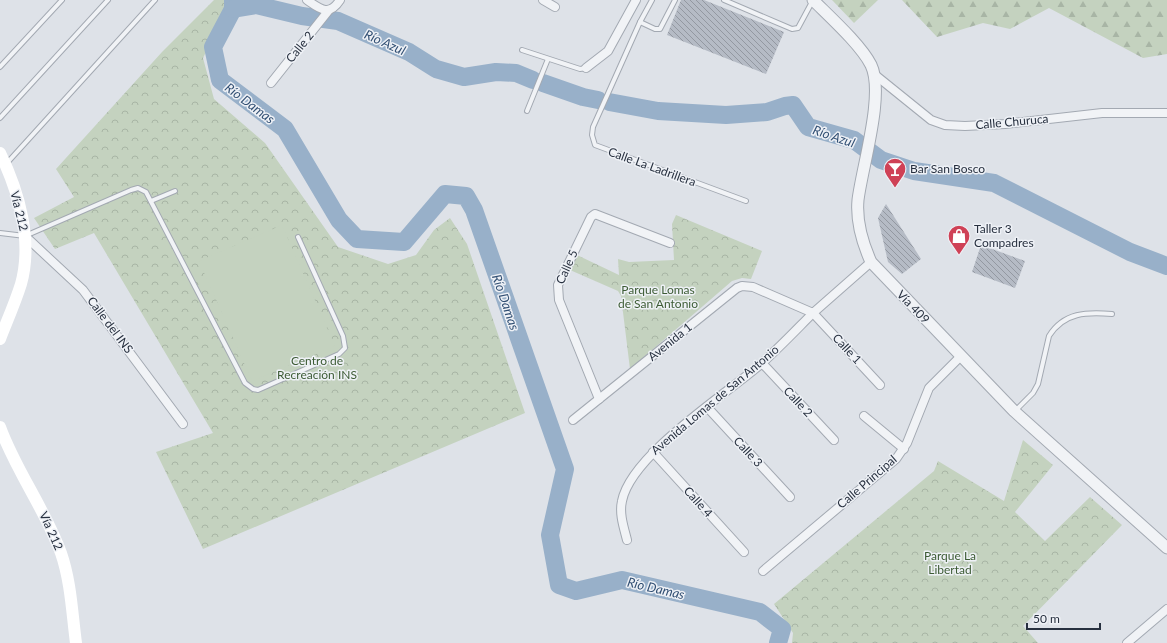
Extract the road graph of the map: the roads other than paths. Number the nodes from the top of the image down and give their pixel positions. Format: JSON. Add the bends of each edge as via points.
{"nodes":[{"id":1,"x":62,"y":0,"type":"edge"},
{"id":2,"x":108,"y":0,"type":"edge"},
{"id":3,"x":155,"y":0,"type":"edge"},
{"id":4,"x":307,"y":0,"type":"edge"},
{"id":5,"x":340,"y":0,"type":"edge"},
{"id":6,"x":543,"y":0,"type":"edge"},
{"id":7,"x":636,"y":0,"type":"edge"},
{"id":8,"x":652,"y":0,"type":"edge"},
{"id":9,"x":675,"y":0,"type":"edge"},
{"id":10,"x":724,"y":0,"type":"edge"},
{"id":11,"x":813,"y":0,"type":"edge"},
{"id":12,"x":555,"y":7,"type":"dead end"},
{"id":13,"x":328,"y":12,"type":"junction"},
{"id":14,"x":640,"y":22,"type":"junction"},
{"id":15,"x":522,"y":50,"type":"dead end"},
{"id":16,"x":548,"y":59,"type":"junction"},
{"id":17,"x":0,"y":67,"type":"edge"},
{"id":18,"x":586,"y":68,"type":"joint"},
{"id":19,"x":874,"y":74,"type":"junction"},
{"id":20,"x":270,"y":83,"type":"dead end"},
{"id":21,"x":527,"y":111,"type":"dead end"},
{"id":22,"x":1167,"y":113,"type":"edge"},
{"id":23,"x":0,"y":118,"type":"edge"},
{"id":24,"x":0,"y":153,"type":"edge"},
{"id":25,"x":6,"y":164,"type":"junction"},
{"id":26,"x":175,"y":191,"type":"dead end"},
{"id":27,"x":151,"y":201,"type":"junction"},
{"id":28,"x":746,"y":201,"type":"dead end"},
{"id":29,"x":0,"y":233,"type":"edge"},
{"id":30,"x":25,"y":236,"type":"junction"},
{"id":31,"x":298,"y":237,"type":"dead end"},
{"id":32,"x":670,"y":243,"type":"dead end"},
{"id":33,"x":871,"y":262,"type":"junction"},
{"id":34,"x":813,"y":313,"type":"junction"},
{"id":35,"x":1112,"y":314,"type":"dead end"},
{"id":36,"x":0,"y":339,"type":"edge"},
{"id":37,"x":961,"y":356,"type":"junction"},
{"id":38,"x":762,"y":363,"type":"junction"},
{"id":39,"x":880,"y":385,"type":"dead end"},
{"id":40,"x":599,"y":399,"type":"junction"},
{"id":41,"x":707,"y":407,"type":"junction"},
{"id":42,"x":1014,"y":411,"type":"junction"},
{"id":43,"x":864,"y":416,"type":"dead end"},
{"id":44,"x":573,"y":420,"type":"dead end"},
{"id":45,"x":183,"y":424,"type":"dead end"},
{"id":46,"x":0,"y":427,"type":"edge"},
{"id":47,"x":834,"y":440,"type":"dead end"},
{"id":48,"x":904,"y":449,"type":"junction"},
{"id":49,"x":653,"y":452,"type":"junction"},
{"id":50,"x":790,"y":497,"type":"dead end"},
{"id":51,"x":627,"y":540,"type":"dead end"},
{"id":52,"x":1167,"y":548,"type":"edge"},
{"id":53,"x":744,"y":552,"type":"dead end"},
{"id":54,"x":763,"y":572,"type":"dead end"},
{"id":55,"x":1167,"y":610,"type":"edge"},
{"id":56,"x":76,"y":643,"type":"edge"},
{"id":57,"x":1127,"y":643,"type":"edge"}],
"edges":[{"from":1,"to":17,"type":"lane"},
{"from":2,"to":23,"type":"lane"},
{"from":3,"to":25,"type":"lane"},
{"from":4,"to":13,"type":"street"},
{"from":5,"to":13,"type":"street","name":"Calle 2"},
{"from":6,"to":12,"type":"street"},
{"from":7,"to":18,"type":"street","via":[[608,51]]},
{"from":8,"to":14,"type":"lane","name":"Calle La Ladrillera"},
{"from":9,"to":14,"type":"lane","via":[[660,29]]},
{"from":10,"to":11,"type":"lane","via":[[792,29],[798,28]]},
{"from":11,"to":19,"type":"street","name":"Vía 409","via":[[862,52]]},
{"from":13,"to":20,"type":"street","name":"Calle 2"},
{"from":14,"to":28,"type":"lane","name":"Calle La Ladrillera","via":[[593,127],[595,146]]},
{"from":15,"to":16,"type":"lane"},
{"from":16,"to":18,"type":"lane","via":[[580,69]]},
{"from":16,"to":21,"type":"lane"},
{"from":19,"to":22,"type":"street","name":"Calle Churuca","via":[[931,120],[945,125],[1005,124],[1102,113]]},
{"from":19,"to":33,"type":"street","name":"Vía 409","via":[[875,97],[858,201],[862,240]]},
{"from":24,"to":25,"type":"main road","name":"Vía 212"},
{"from":25,"to":30,"type":"main road","name":"Vía 212","via":[[20,208]]},
{"from":26,"to":27,"type":"lane"},
{"from":27,"to":30,"type":"lane","via":[[143,190],[131,190]]},
{"from":27,"to":31,"type":"lane","via":[[246,383],[253,389],[258,390],[333,357],[345,348],[343,336]]},
{"from":29,"to":30,"type":"lane"},
{"from":30,"to":36,"type":"main road","name":"Vía 212","via":[[21,283]]},
{"from":30,"to":45,"type":"street","name":"Calle del INS","via":[[84,290]]},
{"from":32,"to":40,"type":"street","name":"Calle 5","via":[[595,214],[590,217],[558,285],[559,300]]},
{"from":33,"to":34,"type":"street"},
{"from":33,"to":37,"type":"street","name":"Vía 409"},
{"from":34,"to":38,"type":"street","name":"Avenida Lomas de San Antonio"},
{"from":34,"to":39,"type":"street","name":"Calle 1"},
{"from":34,"to":40,"type":"street","name":"Avenida 1","via":[[753,286],[742,286]]},
{"from":35,"to":42,"type":"lane","via":[[1081,313],[1070,317],[1053,330],[1049,336],[1038,384],[1033,393]]},
{"from":37,"to":42,"type":"street","name":"Vía 409"},
{"from":37,"to":48,"type":"street","name":"Calle Principal","via":[[929,388]]},
{"from":38,"to":41,"type":"street","name":"Avenida Lomas de San Antonio"},
{"from":38,"to":47,"type":"street","name":"Calle 2"},
{"from":40,"to":44,"type":"street","name":"Avenida 1"},
{"from":41,"to":49,"type":"street","name":"Avenida Lomas de San Antonio"},
{"from":41,"to":50,"type":"street","name":"Calle 3"},
{"from":42,"to":52,"type":"street","name":"Vía 409"},
{"from":43,"to":48,"type":"street"},
{"from":46,"to":56,"type":"main road","name":"Vía 212","via":[[61,554],[70,587]]},
{"from":48,"to":54,"type":"street","name":"Calle Principal","via":[[896,459]]},
{"from":49,"to":51,"type":"street","name":"Avenida Lomas de San Antonio","via":[[635,474],[622,501]]},
{"from":49,"to":53,"type":"street","name":"Calle 4"},
{"from":55,"to":57,"type":"street"}]}
